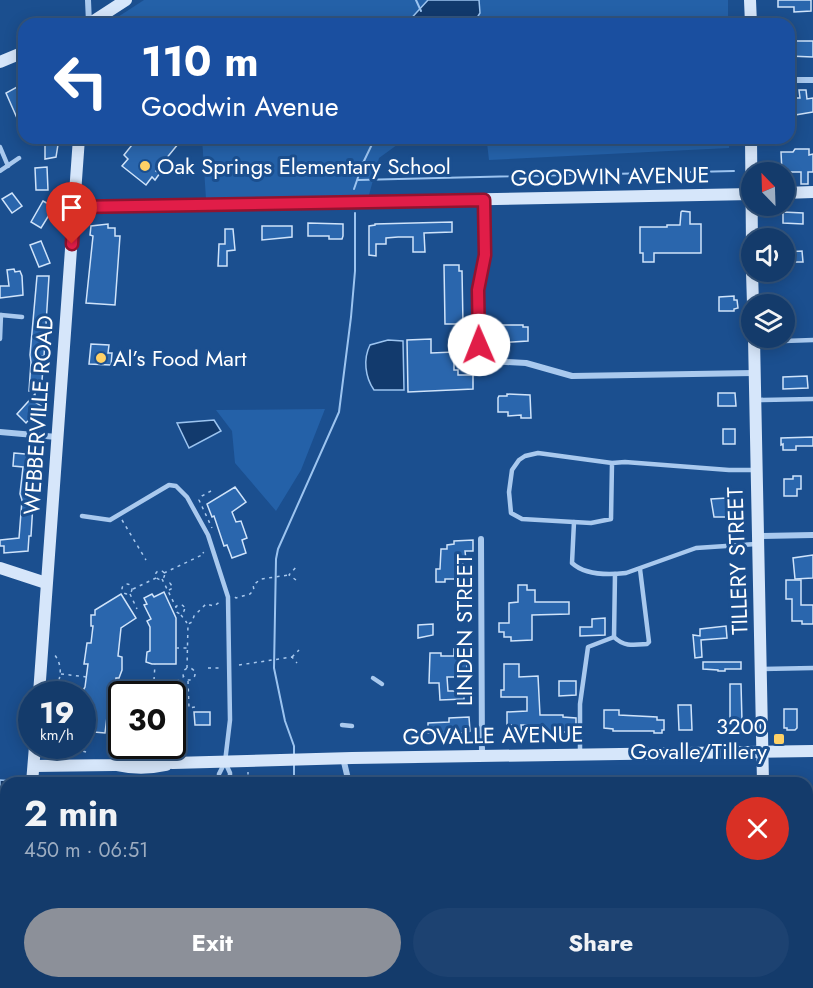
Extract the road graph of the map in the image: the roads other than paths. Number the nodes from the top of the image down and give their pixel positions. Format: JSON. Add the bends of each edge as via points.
{"nodes":[{"id":1,"x":88,"y":0,"type":"edge"},
{"id":2,"x":126,"y":0,"type":"edge"},
{"id":3,"x":750,"y":0,"type":"edge"},
{"id":4,"x":89,"y":18,"type":"edge"},
{"id":5,"x":98,"y":18,"type":"edge"},
{"id":6,"x":751,"y":18,"type":"edge"},
{"id":7,"x":18,"y":54,"type":"edge"},
{"id":8,"x":0,"y":62,"type":"edge"},
{"id":9,"x":795,"y":80,"type":"edge"},
{"id":10,"x":813,"y":80,"type":"edge"},
{"id":11,"x":79,"y":144,"type":"edge"},
{"id":12,"x":751,"y":144,"type":"edge"},
{"id":13,"x":0,"y":147,"type":"edge"},
{"id":14,"x":19,"y":158,"type":"dead end"},
{"id":15,"x":751,"y":162,"type":"edge"},
{"id":16,"x":8,"y":166,"type":"junction"},
{"id":17,"x":0,"y":171,"type":"edge"},
{"id":18,"x":813,"y":192,"type":"edge"},
{"id":19,"x":795,"y":193,"type":"edge"},
{"id":20,"x":741,"y":194,"type":"edge"},
{"id":21,"x":484,"y":200,"type":"junction"},
{"id":22,"x":74,"y":207,"type":"junction"},
{"id":23,"x":1,"y":315,"type":"edge"},
{"id":24,"x":22,"y":317,"type":"dead end"},
{"id":25,"x":0,"y":339,"type":"edge"},
{"id":26,"x":795,"y":340,"type":"edge"},
{"id":27,"x":813,"y":340,"type":"edge"},
{"id":28,"x":754,"y":348,"type":"edge"},
{"id":29,"x":754,"y":373,"type":"junction"},
{"id":30,"x":813,"y":399,"type":"edge"},
{"id":31,"x":754,"y":400,"type":"junction"},
{"id":32,"x":0,"y":432,"type":"edge"},
{"id":33,"x":57,"y":437,"type":"junction"},
{"id":34,"x":612,"y":463,"type":"junction"},
{"id":35,"x":756,"y":470,"type":"junction"},
{"id":36,"x":82,"y":516,"type":"dead end"},
{"id":37,"x":574,"y":522,"type":"junction"},
{"id":38,"x":813,"y":535,"type":"edge"},
{"id":39,"x":481,"y":539,"type":"dead end"},
{"id":40,"x":758,"y":540,"type":"junction"},
{"id":41,"x":0,"y":568,"type":"edge"},
{"id":42,"x":640,"y":569,"type":"junction"},
{"id":43,"x":615,"y":574,"type":"junction"},
{"id":44,"x":46,"y":583,"type":"junction"},
{"id":45,"x":615,"y":637,"type":"junction"},
{"id":46,"x":813,"y":668,"type":"edge"},
{"id":47,"x":762,"y":669,"type":"junction"},
{"id":48,"x":373,"y":678,"type":"dead end"},
{"id":49,"x":45,"y":681,"type":"edge"},
{"id":50,"x":382,"y":684,"type":"dead end"},
{"id":51,"x":342,"y":725,"type":"dead end"},
{"id":52,"x":352,"y":726,"type":"dead end"},
{"id":53,"x":813,"y":751,"type":"edge"},
{"id":54,"x":762,"y":752,"type":"junction"},
{"id":55,"x":580,"y":755,"type":"junction"},
{"id":56,"x":482,"y":757,"type":"junction"},
{"id":57,"x":343,"y":758,"type":"junction"},
{"id":58,"x":34,"y":759,"type":"edge"},
{"id":59,"x":225,"y":762,"type":"junction"},
{"id":60,"x":34,"y":766,"type":"junction"},
{"id":61,"x":33,"y":777,"type":"edge"},
{"id":62,"x":219,"y":777,"type":"edge"},
{"id":63,"x":230,"y":777,"type":"edge"},
{"id":64,"x":348,"y":777,"type":"edge"},
{"id":65,"x":763,"y":777,"type":"edge"}],
"edges":[{"from":1,"to":4,"type":"street"},
{"from":2,"to":5,"type":"street"},
{"from":3,"to":6,"type":"street"},
{"from":7,"to":8,"type":"street"},
{"from":9,"to":10,"type":"street"},
{"from":11,"to":22,"type":"street","name":"WEBBERVILLE ROAD"},
{"from":12,"to":15,"type":"street"},
{"from":13,"to":16,"type":"lane"},
{"from":14,"to":16,"type":"lane"},
{"from":16,"to":17,"type":"lane"},
{"from":18,"to":19,"type":"street"},
{"from":20,"to":21,"type":"street","name":"GOODWIN AVENUE"},
{"from":21,"to":22,"type":"street","name":"GOODWIN AVENUE"},
{"from":21,"to":29,"type":"street","via":[[485,255],[478,290],[479,345],[484,359],[526,363],[572,376]]},
{"from":22,"to":33,"type":"street","name":"WEBBERVILLE ROAD"},
{"from":23,"to":24,"type":"lane"},
{"from":23,"to":25,"type":"lane"},
{"from":26,"to":27,"type":"lane"},
{"from":28,"to":29,"type":"street","name":"TILLERY STREET"},
{"from":29,"to":31,"type":"street","name":"TILLERY STREET"},
{"from":30,"to":31,"type":"lane"},
{"from":31,"to":35,"type":"street","name":"TILLERY STREET"},
{"from":32,"to":33,"type":"street"},
{"from":33,"to":44,"type":"street","name":"WEBBERVILLE ROAD"},
{"from":34,"to":35,"type":"lane"},
{"from":34,"to":37,"type":"lane","via":[[611,519],[591,524]]},
{"from":34,"to":37,"type":"lane","via":[[538,453],[525,456],[512,470],[509,492],[514,516]]},
{"from":35,"to":40,"type":"street","name":"TILLERY STREET"},
{"from":36,"to":59,"type":"lane","via":[[110,520],[169,485],[176,486],[187,497],[208,535],[228,597],[230,720]]},
{"from":37,"to":43,"type":"lane","via":[[572,563],[588,571]]},
{"from":38,"to":40,"type":"street"},
{"from":39,"to":56,"type":"street","name":"LINDEN STREET"},
{"from":40,"to":42,"type":"lane","via":[[696,548]]},
{"from":40,"to":47,"type":"street","name":"TILLERY STREET"},
{"from":41,"to":44,"type":"street"},
{"from":42,"to":43,"type":"lane"},
{"from":42,"to":45,"type":"lane","via":[[649,642],[628,645]]},
{"from":43,"to":45,"type":"lane"},
{"from":44,"to":49,"type":"street","name":"WEBBERVILLE ROAD"},
{"from":45,"to":55,"type":"lane","via":[[588,647],[580,704]]},
{"from":46,"to":47,"type":"lane"},
{"from":47,"to":54,"type":"street","name":"TILLERY STREET"},
{"from":48,"to":50,"type":"lane"},
{"from":51,"to":52,"type":"lane"},
{"from":53,"to":54,"type":"street","name":"GOVALLE AVENUE"},
{"from":54,"to":55,"type":"street","name":"GOVALLE AVENUE"},
{"from":54,"to":65,"type":"street","name":"TILLERY STREET"},
{"from":55,"to":56,"type":"street","name":"GOVALLE AVENUE"},
{"from":56,"to":57,"type":"street","name":"GOVALLE AVENUE"},
{"from":57,"to":59,"type":"street","name":"GOVALLE AVENUE"},
{"from":57,"to":64,"type":"street"},
{"from":58,"to":60,"type":"street"},
{"from":59,"to":60,"type":"street","name":"GOVALLE AVENUE","via":[[133,759],[114,765]]},
{"from":59,"to":62,"type":"lane"},
{"from":59,"to":63,"type":"lane"},
{"from":60,"to":61,"type":"street"}]}
